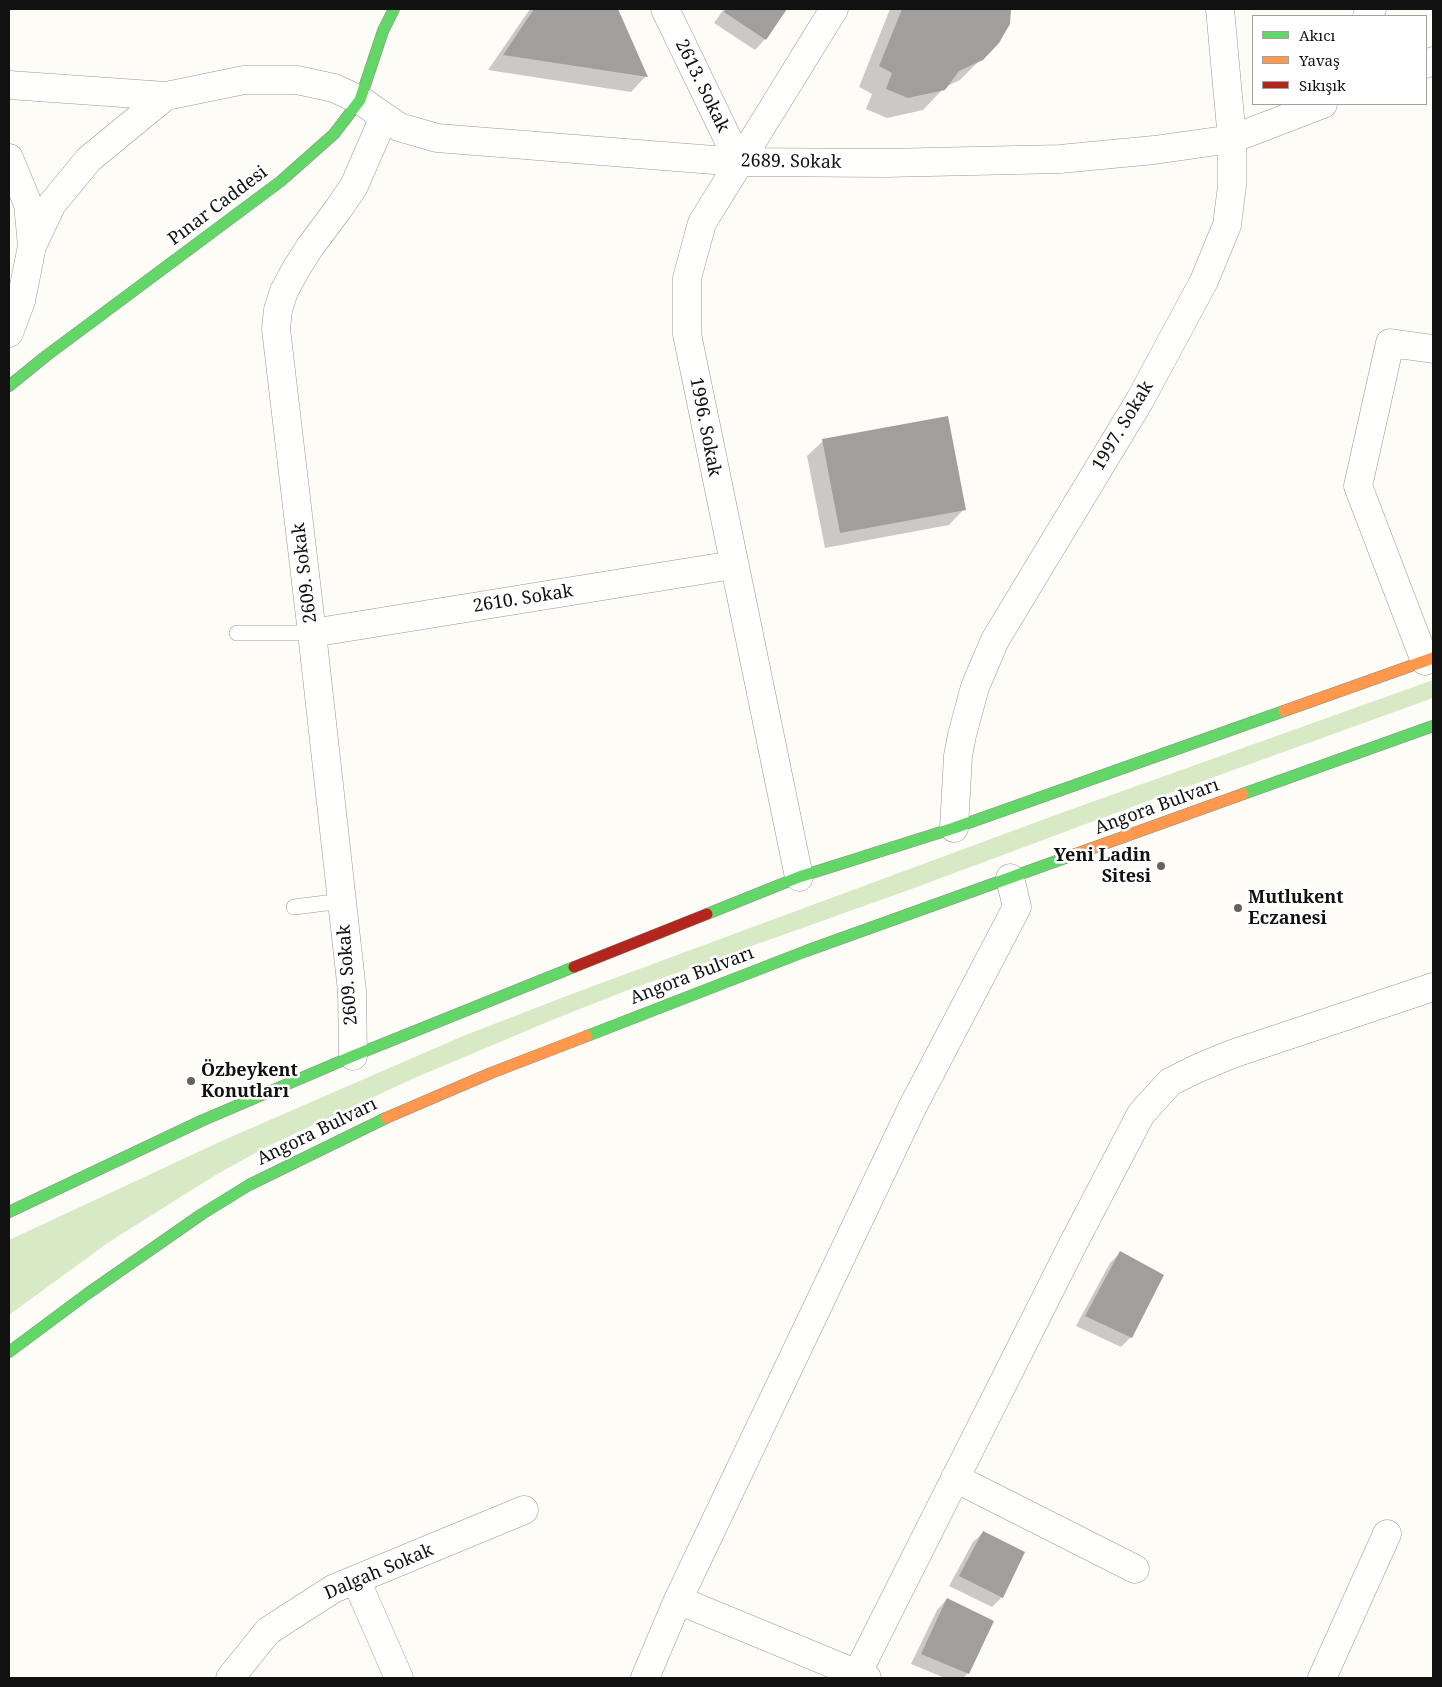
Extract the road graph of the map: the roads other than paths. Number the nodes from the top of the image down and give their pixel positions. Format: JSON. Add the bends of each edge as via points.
{"nodes":[{"id":1,"x":394,"y":9,"type":"edge"},
{"id":2,"x":665,"y":9,"type":"edge"},
{"id":3,"x":834,"y":9,"type":"edge"},
{"id":4,"x":1220,"y":9,"type":"edge"},
{"id":5,"x":9,"y":85,"type":"edge"},
{"id":6,"x":166,"y":96,"type":"junction"},
{"id":7,"x":360,"y":100,"type":"junction"},
{"id":8,"x":1319,"y":105,"type":"edge"},
{"id":9,"x":384,"y":117,"type":"junction"},
{"id":10,"x":1232,"y":139,"type":"junction"},
{"id":11,"x":9,"y":158,"type":"edge"},
{"id":12,"x":739,"y":162,"type":"junction"},
{"id":13,"x":32,"y":246,"type":"junction"},
{"id":14,"x":9,"y":333,"type":"edge"},
{"id":15,"x":1433,"y":349,"type":"edge"},
{"id":16,"x":9,"y":386,"type":"edge"},
{"id":17,"x":733,"y":565,"type":"junction"},
{"id":18,"x":237,"y":633,"type":"dead end"},
{"id":19,"x":312,"y":633,"type":"junction"},
{"id":20,"x":1429,"y":660,"type":"edge"},
{"id":21,"x":1433,"y":726,"type":"edge"},
{"id":22,"x":954,"y":828,"type":"junction"},
{"id":23,"x":799,"y":877,"type":"junction"},
{"id":24,"x":1010,"y":878,"type":"junction"},
{"id":25,"x":342,"y":901,"type":"junction"},
{"id":26,"x":294,"y":907,"type":"dead end"},
{"id":27,"x":1433,"y":987,"type":"edge"},
{"id":28,"x":353,"y":1056,"type":"junction"},
{"id":29,"x":9,"y":1212,"type":"edge"},
{"id":30,"x":9,"y":1352,"type":"edge"},
{"id":31,"x":955,"y":1478,"type":"junction"},
{"id":32,"x":524,"y":1510,"type":"dead end"},
{"id":33,"x":1387,"y":1534,"type":"dead end"},
{"id":34,"x":1135,"y":1569,"type":"dead end"},
{"id":35,"x":356,"y":1580,"type":"junction"},
{"id":36,"x":678,"y":1600,"type":"junction"},
{"id":37,"x":862,"y":1676,"type":"edge"},
{"id":38,"x":230,"y":1678,"type":"edge"},
{"id":39,"x":399,"y":1678,"type":"edge"},
{"id":40,"x":644,"y":1678,"type":"edge"},
{"id":41,"x":1322,"y":1678,"type":"edge"}],
"edges":[{"from":1,"to":7,"type":"main road","name":"Pınar Caddesi"},
{"from":2,"to":12,"type":"street","name":"2613. Sokak"},
{"from":3,"to":12,"type":"street","name":"1996. Sokak"},
{"from":4,"to":10,"type":"street","name":"1997. Sokak"},
{"from":5,"to":6,"type":"street"},
{"from":6,"to":7,"type":"street","name":"2689. Sokak","via":[[244,80],[296,80],[334,88]]},
{"from":6,"to":13,"type":"street","via":[[89,159],[52,204]]},
{"from":7,"to":9,"type":"street","name":"2689. Sokak"},
{"from":7,"to":16,"type":"main road","name":"Pınar Caddesi","via":[[334,134],[281,181]]},
{"from":8,"to":10,"type":"street","name":"2689. Sokak"},
{"from":9,"to":12,"type":"street","name":"2689. Sokak","via":[[399,126],[436,138]]},
{"from":9,"to":19,"type":"street","name":"2609. Sokak","via":[[354,186],[296,269],[278,310],[276,329]]},
{"from":10,"to":12,"type":"street","name":"2689. Sokak","via":[[1060,159]]},
{"from":10,"to":22,"type":"street","name":"1997. Sokak","via":[[1232,186],[1227,225],[1204,281],[1140,400],[995,640],[975,687],[960,742]]},
{"from":11,"to":13,"type":"street","via":[[28,204]]},
{"from":12,"to":17,"type":"street","name":"1996. Sokak","via":[[702,223],[688,278],[687,325]]},
{"from":13,"to":14,"type":"street","via":[[21,301]]},
{"from":15,"to":20,"type":"street","via":[[1390,343],[1358,486]]},
{"from":17,"to":19,"type":"street","name":"2610. Sokak"},
{"from":17,"to":23,"type":"street","name":"1996. Sokak"},
{"from":18,"to":19,"type":"lane"},
{"from":19,"to":25,"type":"street","name":"2609. Sokak"},
{"from":20,"to":22,"type":"main road"},
{"from":21,"to":24,"type":"main road","name":"Angora Bulvarı"},
{"from":22,"to":23,"type":"main road"},
{"from":23,"to":28,"type":"main road"},
{"from":24,"to":30,"type":"main road","name":"Angora Bulvarı","via":[[741,976],[491,1073],[368,1125],[249,1185],[202,1214]]},
{"from":24,"to":36,"type":"street","via":[[1017,907],[913,1106]]},
{"from":25,"to":26,"type":"lane"},
{"from":25,"to":28,"type":"street","name":"2609. Sokak","via":[[352,990]]},
{"from":27,"to":31,"type":"street","via":[[1232,1054],[1170,1082],[1141,1114]]},
{"from":28,"to":29,"type":"main road","via":[[201,1122]]},
{"from":31,"to":34,"type":"street"},
{"from":31,"to":37,"type":"street"},
{"from":32,"to":35,"type":"street","name":"Dalgah Sokak"},
{"from":33,"to":41,"type":"street"},
{"from":35,"to":38,"type":"street","name":"Dalgah Sokak","via":[[332,1589],[268,1631]]},
{"from":35,"to":39,"type":"street"},
{"from":36,"to":37,"type":"street"},
{"from":36,"to":40,"type":"street"}]}
